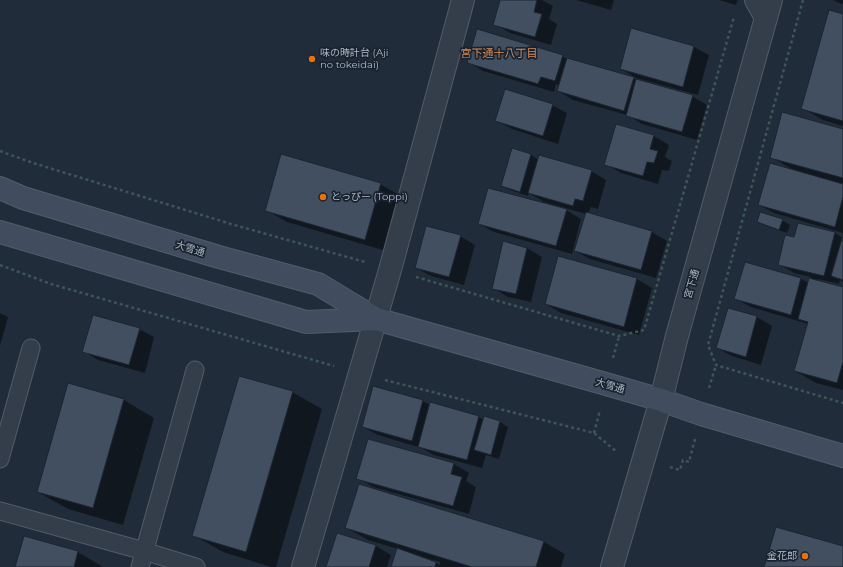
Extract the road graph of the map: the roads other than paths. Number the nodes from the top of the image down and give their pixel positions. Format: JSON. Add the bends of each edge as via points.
{"nodes":[{"id":1,"x":463,"y":0,"type":"edge"},
{"id":2,"x":764,"y":6,"type":"edge"},
{"id":3,"x":0,"y":188,"type":"edge"},
{"id":4,"x":0,"y":232,"type":"edge"},
{"id":5,"x":376,"y":319,"type":"junction"},
{"id":6,"x":31,"y":348,"type":"dead end"},
{"id":7,"x":196,"y":370,"type":"dead end"},
{"id":8,"x":661,"y":400,"type":"junction"},
{"id":9,"x":843,"y":456,"type":"edge"},
{"id":10,"x":0,"y":459,"type":"edge"},
{"id":11,"x":0,"y":510,"type":"edge"},
{"id":12,"x":142,"y":559,"type":"edge"},
{"id":13,"x":196,"y":567,"type":"edge"},
{"id":14,"x":303,"y":567,"type":"edge"},
{"id":15,"x":612,"y":567,"type":"edge"}],
"edges":[{"from":1,"to":5,"type":"street"},
{"from":2,"to":8,"type":"street","name":"宮下通"},
{"from":3,"to":5,"type":"main road","name":"大雪通","via":[[23,198],[197,251],[318,284]]},
{"from":4,"to":5,"type":"main road","name":"大雪通","via":[[306,322]]},
{"from":5,"to":8,"type":"main road","name":"大雪通"},
{"from":5,"to":14,"type":"street"},
{"from":6,"to":10,"type":"lane"},
{"from":7,"to":12,"type":"lane"},
{"from":8,"to":9,"type":"main road","name":"大雪通"},
{"from":8,"to":15,"type":"street","name":"宮下通"},
{"from":11,"to":12,"type":"lane"},
{"from":12,"to":13,"type":"lane"}]}
